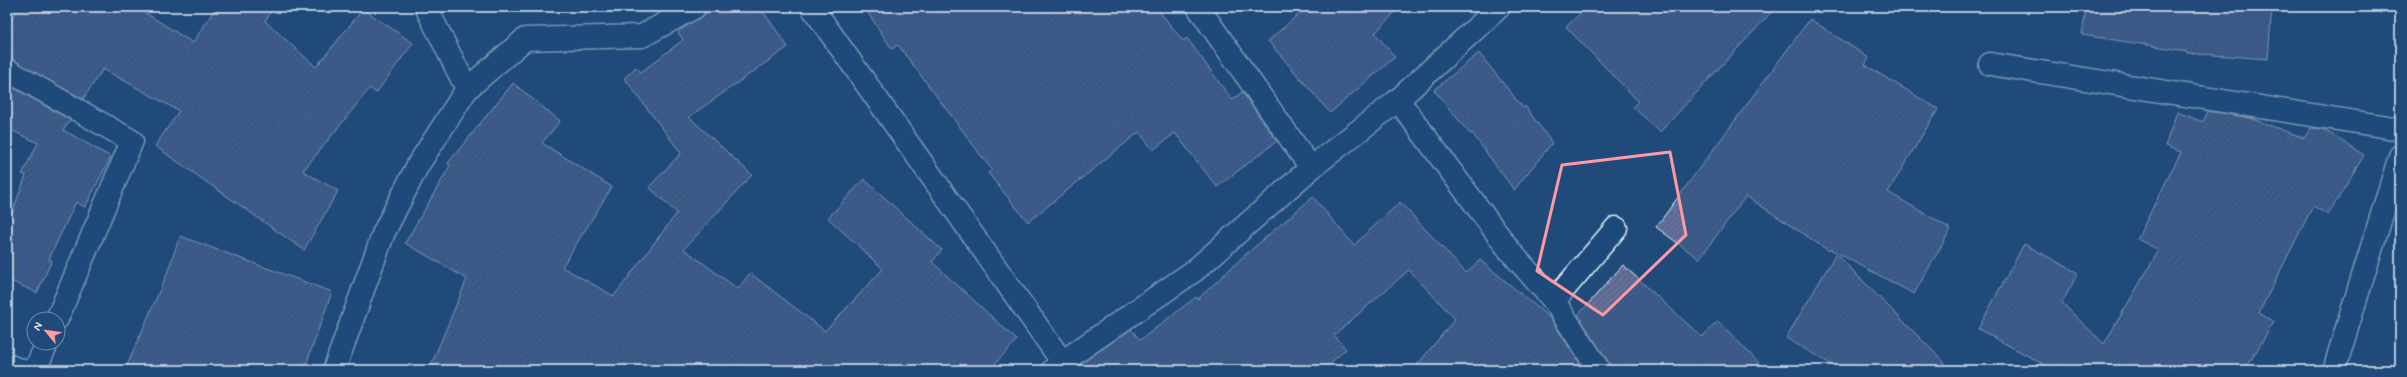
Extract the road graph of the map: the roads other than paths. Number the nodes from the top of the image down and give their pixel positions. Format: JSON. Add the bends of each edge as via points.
{"nodes":[{"id":1,"x":426,"y":7,"type":"edge"},
{"id":2,"x":695,"y":7,"type":"edge"},
{"id":3,"x":812,"y":7,"type":"edge"},
{"id":4,"x":1198,"y":7,"type":"edge"},
{"id":5,"x":1499,"y":7,"type":"edge"},
{"id":6,"x":1990,"y":64,"type":"dead end"},
{"id":7,"x":7,"y":70,"type":"edge"},
{"id":8,"x":467,"y":89,"type":"junction"},
{"id":9,"x":1398,"y":100,"type":"junction"},
{"id":10,"x":2400,"y":129,"type":"edge"},
{"id":11,"x":2400,"y":156,"type":"edge"},
{"id":12,"x":1311,"y":168,"type":"junction"},
{"id":13,"x":1616,"y":228,"type":"dead end"},
{"id":14,"x":1554,"y":301,"type":"junction"},
{"id":15,"x":60,"y":311,"type":"edge"},
{"id":16,"x":43,"y":351,"type":"edge"},
{"id":17,"x":7,"y":365,"type":"edge"},
{"id":18,"x":1061,"y":367,"type":"edge"},
{"id":19,"x":21,"y":370,"type":"edge"},
{"id":20,"x":35,"y":370,"type":"edge"},
{"id":21,"x":334,"y":370,"type":"edge"},
{"id":22,"x":1599,"y":370,"type":"edge"},
{"id":23,"x":2334,"y":370,"type":"edge"}],
"edges":[{"from":1,"to":8,"type":"street"},
{"from":2,"to":8,"type":"street","via":[[642,36],[525,39]]},
{"from":3,"to":18,"type":"street"},
{"from":4,"to":12,"type":"street"},
{"from":5,"to":9,"type":"street"},
{"from":6,"to":10,"type":"street"},
{"from":7,"to":15,"type":"street","via":[[132,141]]},
{"from":8,"to":21,"type":"street","via":[[418,165],[384,232]]},
{"from":9,"to":12,"type":"street"},
{"from":9,"to":14,"type":"street","via":[[1510,252]]},
{"from":11,"to":23,"type":"street"},
{"from":12,"to":18,"type":"street","via":[[1194,271]]},
{"from":13,"to":14,"type":"street"},
{"from":14,"to":22,"type":"street"},
{"from":16,"to":20,"type":"street"},
{"from":17,"to":19,"type":"street"}]}
